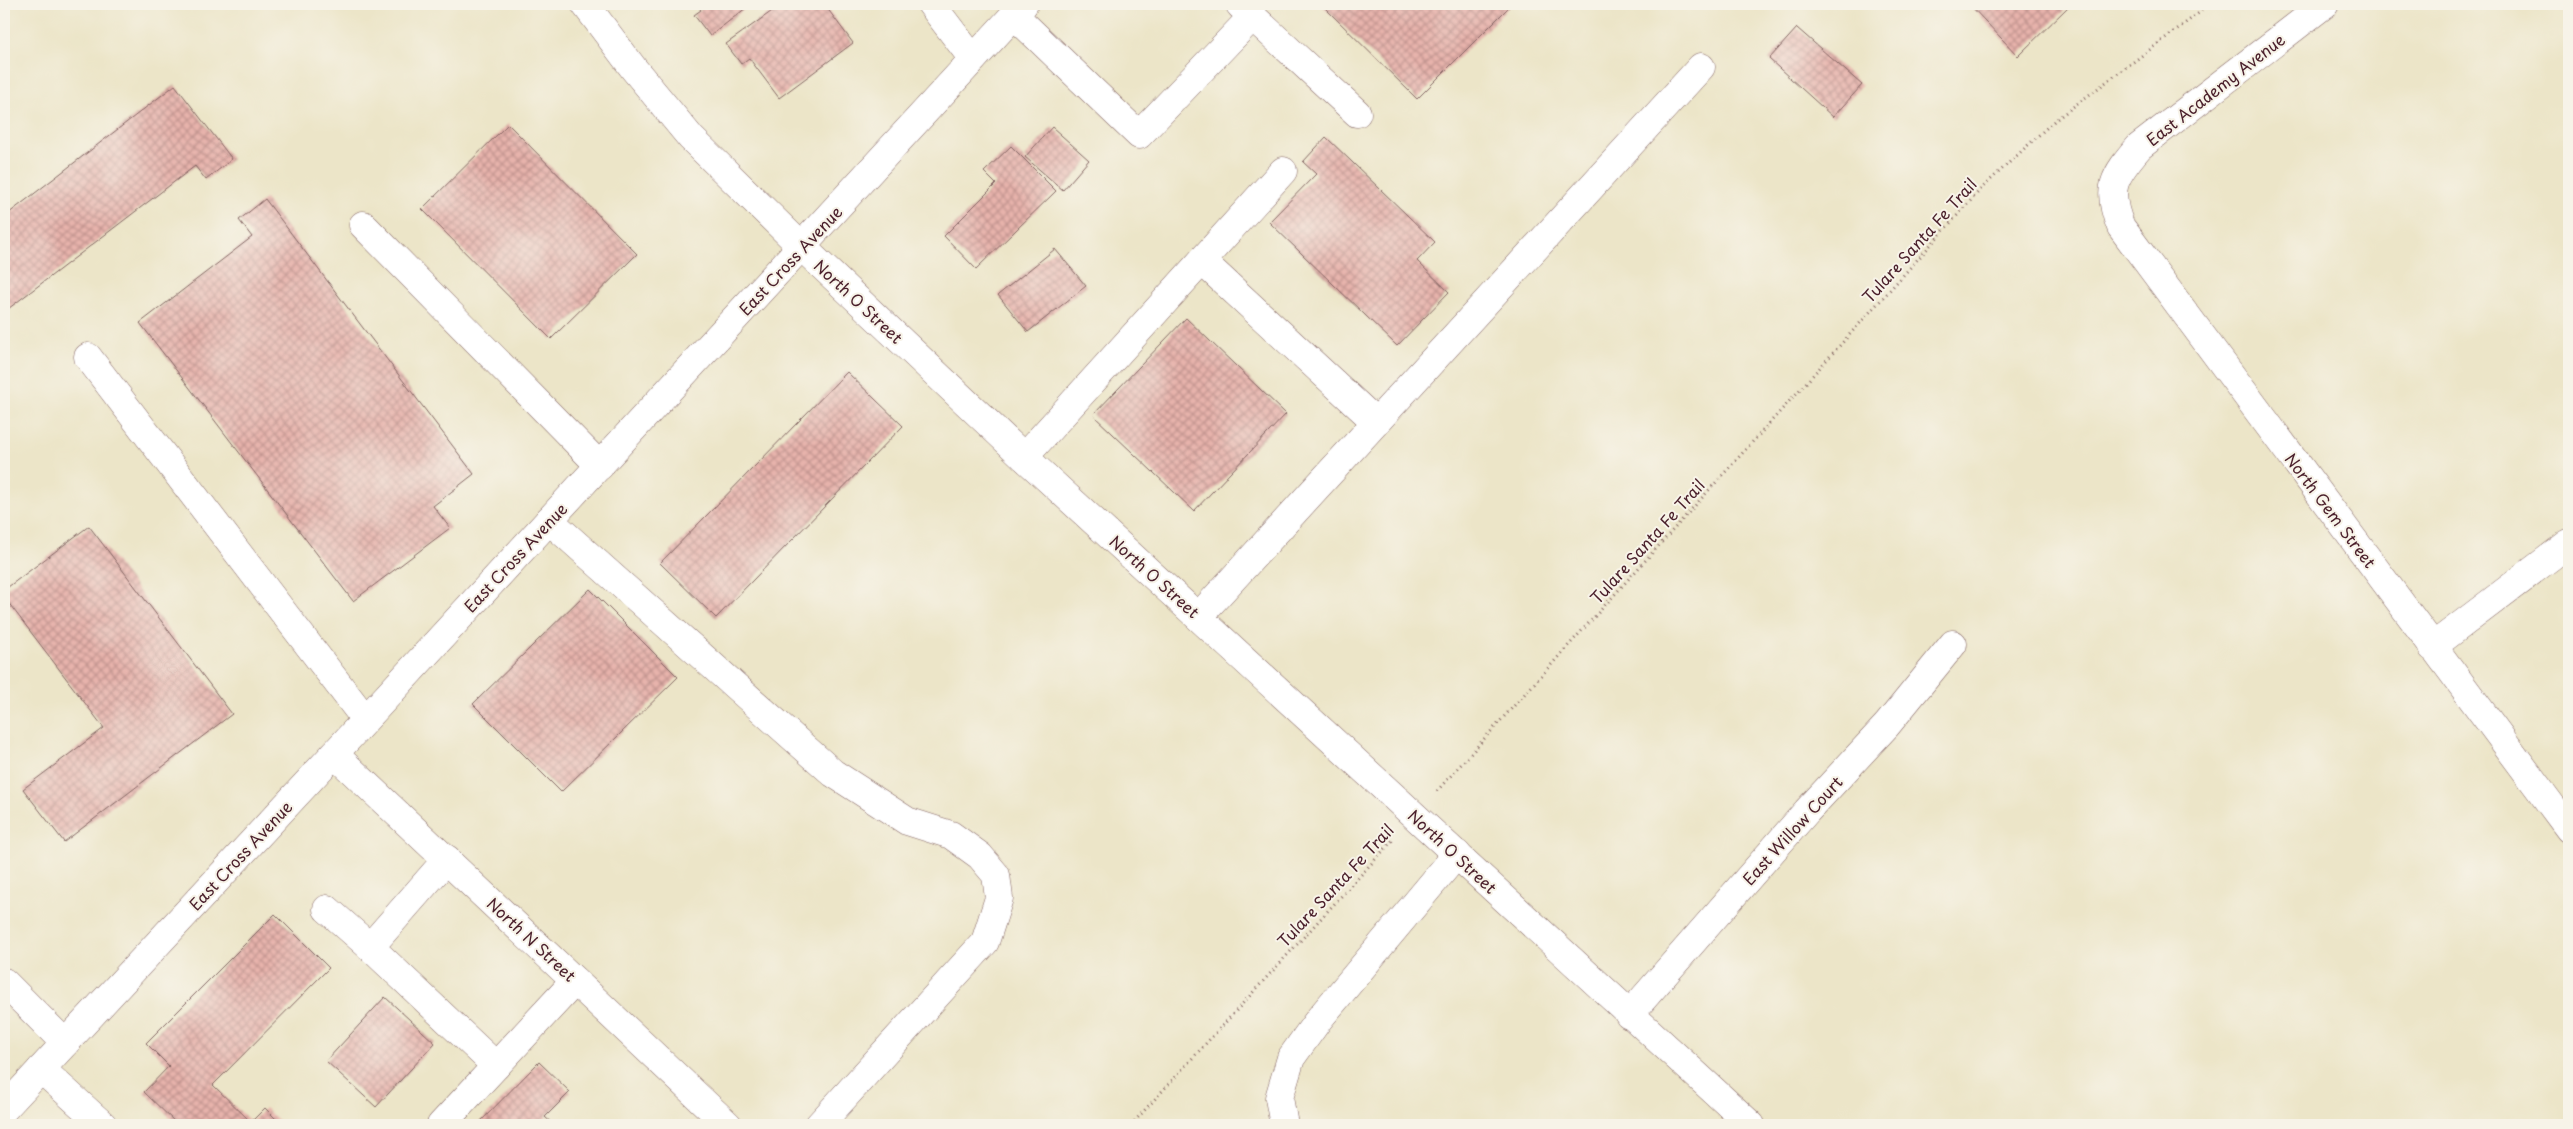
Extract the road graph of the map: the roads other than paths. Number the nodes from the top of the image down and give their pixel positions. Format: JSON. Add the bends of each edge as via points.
{"nodes":[{"id":1,"x":585,"y":4,"type":"edge"},
{"id":2,"x":931,"y":4,"type":"edge"},
{"id":3,"x":2325,"y":4,"type":"edge"},
{"id":4,"x":1019,"y":9,"type":"edge"},
{"id":5,"x":1246,"y":10,"type":"edge"},
{"id":6,"x":973,"y":59,"type":"junction"},
{"id":7,"x":1701,"y":67,"type":"dead end"},
{"id":8,"x":1357,"y":113,"type":"dead end"},
{"id":9,"x":1283,"y":171,"type":"dead end"},
{"id":10,"x":2114,"y":183,"type":"joint"},
{"id":11,"x":363,"y":226,"type":"dead end"},
{"id":12,"x":802,"y":247,"type":"junction"},
{"id":13,"x":1202,"y":261,"type":"junction"},
{"id":14,"x":88,"y":357,"type":"dead end"},
{"id":15,"x":1376,"y":422,"type":"junction"},
{"id":16,"x":1024,"y":457,"type":"junction"},
{"id":17,"x":600,"y":466,"type":"junction"},
{"id":18,"x":549,"y":520,"type":"junction"},
{"id":19,"x":2569,"y":543,"type":"edge"},
{"id":20,"x":1199,"y":616,"type":"junction"},
{"id":21,"x":1954,"y":644,"type":"dead end"},
{"id":22,"x":2432,"y":647,"type":"junction"},
{"id":23,"x":366,"y":719,"type":"junction"},
{"id":24,"x":334,"y":754,"type":"junction"},
{"id":25,"x":2569,"y":829,"type":"edge"},
{"id":26,"x":1457,"y":854,"type":"junction"},
{"id":27,"x":447,"y":859,"type":"junction"},
{"id":28,"x":327,"y":909,"type":"dead end"},
{"id":29,"x":378,"y":956,"type":"junction"},
{"id":30,"x":576,"y":981,"type":"junction"},
{"id":31,"x":4,"y":982,"type":"edge"},
{"id":32,"x":1629,"y":1016,"type":"junction"},
{"id":33,"x":65,"y":1043,"type":"junction"},
{"id":34,"x":496,"y":1066,"type":"junction"},
{"id":35,"x":41,"y":1069,"type":"junction"},
{"id":36,"x":4,"y":1109,"type":"edge"},
{"id":37,"x":103,"y":1125,"type":"edge"},
{"id":38,"x":441,"y":1125,"type":"edge"},
{"id":39,"x":728,"y":1125,"type":"edge"},
{"id":40,"x":818,"y":1125,"type":"edge"},
{"id":41,"x":1284,"y":1125,"type":"edge"},
{"id":42,"x":1751,"y":1125,"type":"edge"}],
"edges":[{"from":1,"to":12,"type":"street","name":"North O Street","via":[[634,70],[691,138]]},
{"from":2,"to":6,"type":"street"},
{"from":3,"to":10,"type":"street","name":"East Academy Avenue","via":[[2139,147]]},
{"from":4,"to":5,"type":"street","via":[[1139,136]]},
{"from":4,"to":6,"type":"street","name":"East Cross Avenue"},
{"from":5,"to":8,"type":"street"},
{"from":6,"to":12,"type":"street","name":"East Cross Avenue"},
{"from":7,"to":15,"type":"street"},
{"from":9,"to":13,"type":"street"},
{"from":10,"to":22,"type":"street","name":"North Gem Street","via":[[2112,206],[2120,227]]},
{"from":11,"to":17,"type":"street"},
{"from":12,"to":16,"type":"street","name":"North O Street"},
{"from":12,"to":17,"type":"street","name":"East Cross Avenue"},
{"from":13,"to":15,"type":"street"},
{"from":13,"to":16,"type":"street"},
{"from":14,"to":23,"type":"street"},
{"from":15,"to":20,"type":"street"},
{"from":16,"to":20,"type":"street","name":"North O Street"},
{"from":17,"to":18,"type":"street","name":"East Cross Avenue"},
{"from":18,"to":23,"type":"street","name":"East Cross Avenue"},
{"from":18,"to":40,"type":"street","via":[[832,773],[907,821],[951,835],[980,856],[996,875],[998,898],[985,942]]},
{"from":19,"to":22,"type":"street"},
{"from":20,"to":26,"type":"street","name":"North O Street"},
{"from":21,"to":32,"type":"street","name":"East Willow Court","via":[[1887,725],[1807,811]]},
{"from":22,"to":25,"type":"street","name":"North Gem Street"},
{"from":23,"to":24,"type":"street","name":"East Cross Avenue"},
{"from":24,"to":27,"type":"street","name":"North N Street"},
{"from":24,"to":33,"type":"street","name":"East Cross Avenue"},
{"from":26,"to":32,"type":"street","name":"North O Street"},
{"from":26,"to":41,"type":"street","via":[[1318,1019],[1291,1058],[1279,1098]]},
{"from":27,"to":29,"type":"street"},
{"from":27,"to":30,"type":"street","name":"North N Street"},
{"from":28,"to":29,"type":"street"},
{"from":29,"to":34,"type":"street"},
{"from":30,"to":34,"type":"street"},
{"from":30,"to":39,"type":"street","name":"North N Street"},
{"from":31,"to":33,"type":"street"},
{"from":32,"to":42,"type":"street","name":"North O Street"},
{"from":33,"to":35,"type":"street","name":"East Cross Avenue"},
{"from":34,"to":38,"type":"street"},
{"from":35,"to":36,"type":"street","name":"East Cross Avenue"},
{"from":35,"to":37,"type":"street"}]}
